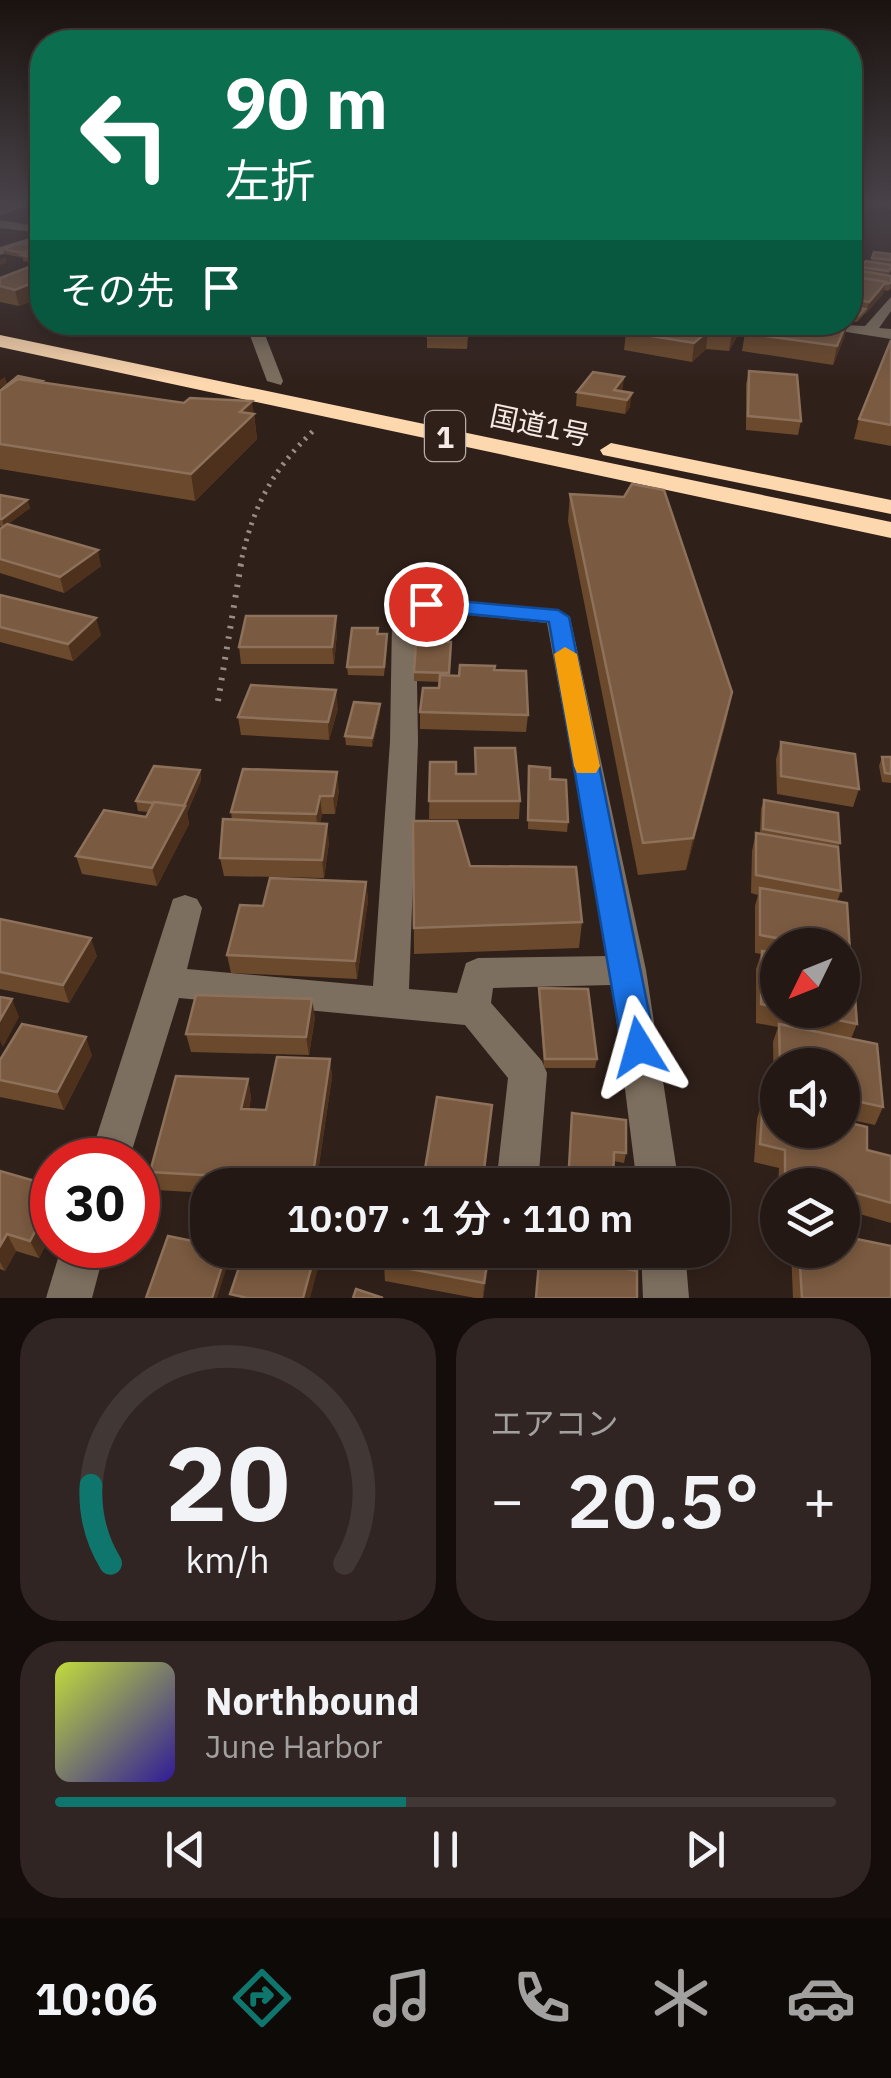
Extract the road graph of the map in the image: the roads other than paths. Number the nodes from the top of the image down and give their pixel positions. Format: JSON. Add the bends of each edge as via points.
{"nodes":[{"id":1,"x":891,"y":302,"type":"edge"},
{"id":2,"x":0,"y":326,"type":"edge"},
{"id":3,"x":862,"y":331,"type":"edge"},
{"id":4,"x":30,"y":332,"type":"edge"},
{"id":5,"x":869,"y":332,"type":"junction"},
{"id":6,"x":891,"y":334,"type":"edge"},
{"id":7,"x":45,"y":335,"type":"edge"},
{"id":8,"x":257,"y":335,"type":"edge"},
{"id":9,"x":0,"y":341,"type":"edge"},
{"id":10,"x":274,"y":381,"type":"junction"},
{"id":11,"x":891,"y":507,"type":"edge"},
{"id":12,"x":891,"y":530,"type":"edge"},
{"id":13,"x":184,"y":908,"type":"dead end"},
{"id":14,"x":628,"y":970,"type":"junction"},
{"id":15,"x":166,"y":982,"type":"junction"},
{"id":16,"x":390,"y":1004,"type":"junction"},
{"id":17,"x":472,"y":1009,"type":"junction"},
{"id":18,"x":116,"y":1138,"type":"edge"},
{"id":19,"x":520,"y":1168,"type":"edge"},
{"id":20,"x":656,"y":1168,"type":"edge"},
{"id":21,"x":77,"y":1268,"type":"edge"},
{"id":22,"x":664,"y":1268,"type":"edge"},
{"id":23,"x":69,"y":1298,"type":"edge"},
{"id":24,"x":666,"y":1298,"type":"edge"}],
"edges":[{"from":1,"to":5,"type":"street"},
{"from":2,"to":4,"type":"highway","name":"国道1号","number":"1"},
{"from":3,"to":5,"type":"street"},
{"from":5,"to":6,"type":"street"},
{"from":7,"to":10,"type":"highway","name":"国道1号","number":"1"},
{"from":8,"to":10,"type":"street"},
{"from":9,"to":12,"type":"highway","name":"国道1号","number":"1"},
{"from":10,"to":11,"type":"highway","name":"国道1号","number":"1"},
{"from":13,"to":15,"type":"street"},
{"from":14,"to":16,"type":"street","via":[[558,617],[426,604],[404,621]]},
{"from":14,"to":17,"type":"street","via":[[478,973]]},
{"from":14,"to":20,"type":"street"},
{"from":15,"to":16,"type":"street"},
{"from":15,"to":18,"type":"street"},
{"from":16,"to":17,"type":"street"},
{"from":17,"to":19,"type":"street","via":[[528,1073]]},
{"from":21,"to":23,"type":"street"},
{"from":22,"to":24,"type":"street"}]}
